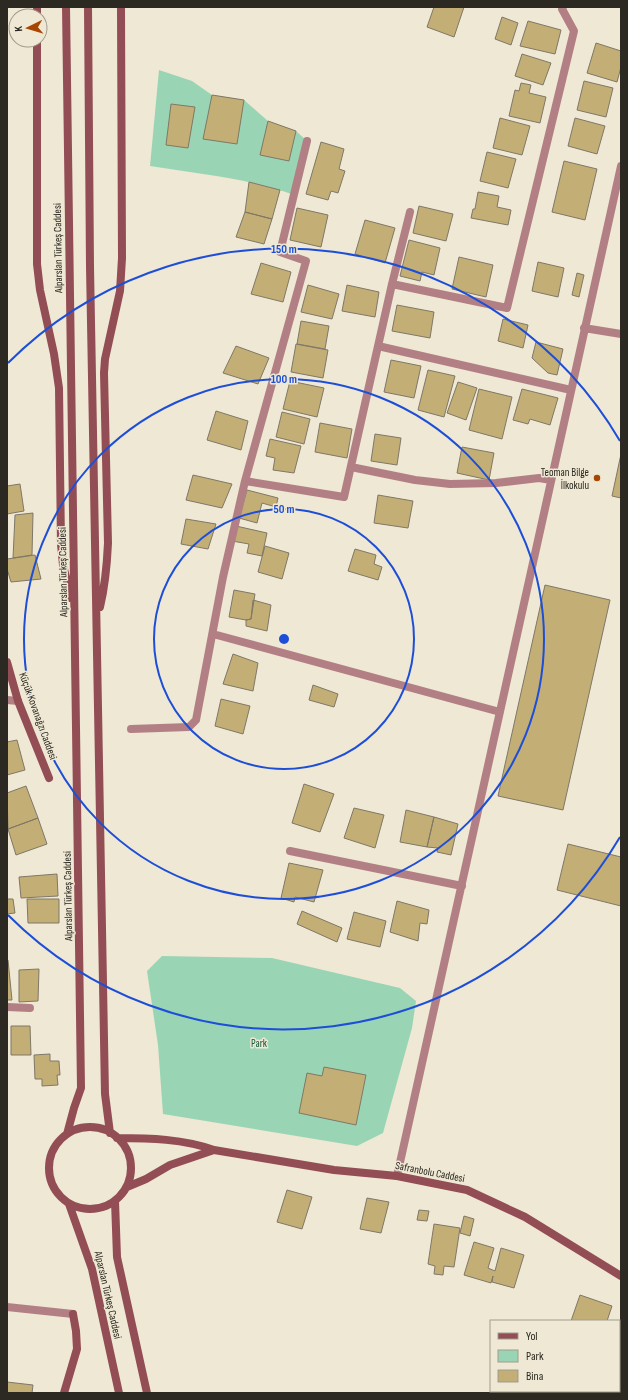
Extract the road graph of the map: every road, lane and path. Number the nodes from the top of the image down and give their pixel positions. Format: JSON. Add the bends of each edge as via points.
{"nodes":[{"id":1,"x":66,"y":7,"type":"edge"},
{"id":2,"x":88,"y":7,"type":"edge"},
{"id":3,"x":121,"y":7,"type":"edge"},
{"id":4,"x":563,"y":7,"type":"edge"},
{"id":5,"x":37,"y":48,"type":"edge"},
{"id":6,"x":307,"y":141,"type":"dead end"},
{"id":7,"x":621,"y":166,"type":"edge"},
{"id":8,"x":410,"y":212,"type":"dead end"},
{"id":9,"x":392,"y":284,"type":"junction"},
{"id":10,"x":584,"y":328,"type":"junction"},
{"id":11,"x":621,"y":334,"type":"edge"},
{"id":12,"x":378,"y":346,"type":"junction"},
{"id":13,"x":570,"y":390,"type":"junction"},
{"id":14,"x":351,"y":467,"type":"junction"},
{"id":15,"x":245,"y":480,"type":"junction"},
{"id":16,"x":551,"y":480,"type":"junction"},
{"id":17,"x":74,"y":610,"type":"junction"},
{"id":18,"x":97,"y":618,"type":"junction"},
{"id":19,"x":213,"y":634,"type":"junction"},
{"id":20,"x":7,"y":662,"type":"edge"},
{"id":21,"x":7,"y":700,"type":"edge"},
{"id":22,"x":18,"y":700,"type":"junction"},
{"id":23,"x":500,"y":712,"type":"junction"},
{"id":24,"x":130,"y":729,"type":"dead end"},
{"id":25,"x":49,"y":778,"type":"dead end"},
{"id":26,"x":290,"y":850,"type":"dead end"},
{"id":27,"x":462,"y":886,"type":"junction"},
{"id":28,"x":7,"y":1007,"type":"edge"},
{"id":29,"x":30,"y":1008,"type":"dead end"},
{"id":30,"x":67,"y":1134,"type":"junction"},
{"id":31,"x":114,"y":1135,"type":"junction"},
{"id":32,"x":214,"y":1150,"type":"junction"},
{"id":33,"x":397,"y":1176,"type":"junction"},
{"id":34,"x":127,"y":1187,"type":"junction"},
{"id":35,"x":115,"y":1201,"type":"junction"},
{"id":36,"x":69,"y":1204,"type":"junction"},
{"id":37,"x":621,"y":1276,"type":"edge"},
{"id":38,"x":7,"y":1307,"type":"edge"},
{"id":39,"x":73,"y":1314,"type":"joint"},
{"id":40,"x":64,"y":1393,"type":"edge"},
{"id":41,"x":119,"y":1393,"type":"edge"},
{"id":42,"x":147,"y":1393,"type":"edge"}],
"edges":[{"from":1,"to":17,"type":"main road","name":"Alparslan Türkeş Caddesi"},
{"from":2,"to":18,"type":"main road"},
{"from":3,"to":18,"type":"main road","via":[[122,258],[120,291],[104,373],[108,543],[104,592]]},
{"from":4,"to":9,"type":"street","via":[[574,31],[507,308]]},
{"from":5,"to":17,"type":"main road","via":[[38,276],[42,306],[58,372],[61,544],[63,565]]},
{"from":6,"to":15,"type":"street","via":[[280,252],[306,261]]},
{"from":7,"to":10,"type":"street"},
{"from":8,"to":9,"type":"street"},
{"from":9,"to":12,"type":"street"},
{"from":10,"to":11,"type":"street"},
{"from":10,"to":13,"type":"street"},
{"from":12,"to":13,"type":"street"},
{"from":12,"to":14,"type":"street"},
{"from":13,"to":16,"type":"street"},
{"from":14,"to":15,"type":"street","via":[[344,497]]},
{"from":14,"to":16,"type":"street","via":[[450,484],[496,483],[539,478]]},
{"from":15,"to":19,"type":"street","via":[[223,576]]},
{"from":16,"to":23,"type":"street"},
{"from":17,"to":30,"type":"main road","name":"Alparslan Türkeş Caddesi","via":[[82,1088]]},
{"from":18,"to":31,"type":"main road","via":[[105,1094]]},
{"from":19,"to":23,"type":"street"},
{"from":19,"to":24,"type":"street","via":[[196,720],[189,727]]},
{"from":20,"to":22,"type":"main road","name":"Küçük Kovanağzı Caddesi"},
{"from":21,"to":22,"type":"street"},
{"from":22,"to":25,"type":"main road","name":"Küçük Kovanağzı Caddesi"},
{"from":23,"to":27,"type":"street"},
{"from":26,"to":27,"type":"street"},
{"from":27,"to":33,"type":"street"},
{"from":28,"to":29,"type":"street"},
{"from":30,"to":31,"type":"main road","via":[[93,1127]]},
{"from":30,"to":36,"type":"main road","via":[[57,1144],[51,1156],[49,1170],[58,1195]]},
{"from":31,"to":32,"type":"main road","name":"Safranbolu Caddesi","via":[[184,1142]]},
{"from":31,"to":34,"type":"main road","via":[[126,1148],[130,1160],[131,1174]]},
{"from":32,"to":33,"type":"main road","name":"Safranbolu Caddesi","via":[[334,1170]]},
{"from":32,"to":34,"type":"main road","via":[[170,1166]]},
{"from":33,"to":37,"type":"main road","name":"Safranbolu Caddesi","via":[[467,1190],[525,1217]]},
{"from":34,"to":35,"type":"main road"},
{"from":35,"to":36,"type":"main road","via":[[96,1209],[82,1209]]},
{"from":35,"to":42,"type":"main road","name":"Alparslan Türkeş Caddesi","via":[[117,1257]]},
{"from":36,"to":41,"type":"main road","name":"Alparslan Türkeş Caddesi","via":[[92,1269]]},
{"from":38,"to":39,"type":"street"},
{"from":39,"to":40,"type":"main road","via":[[77,1350]]}]}
